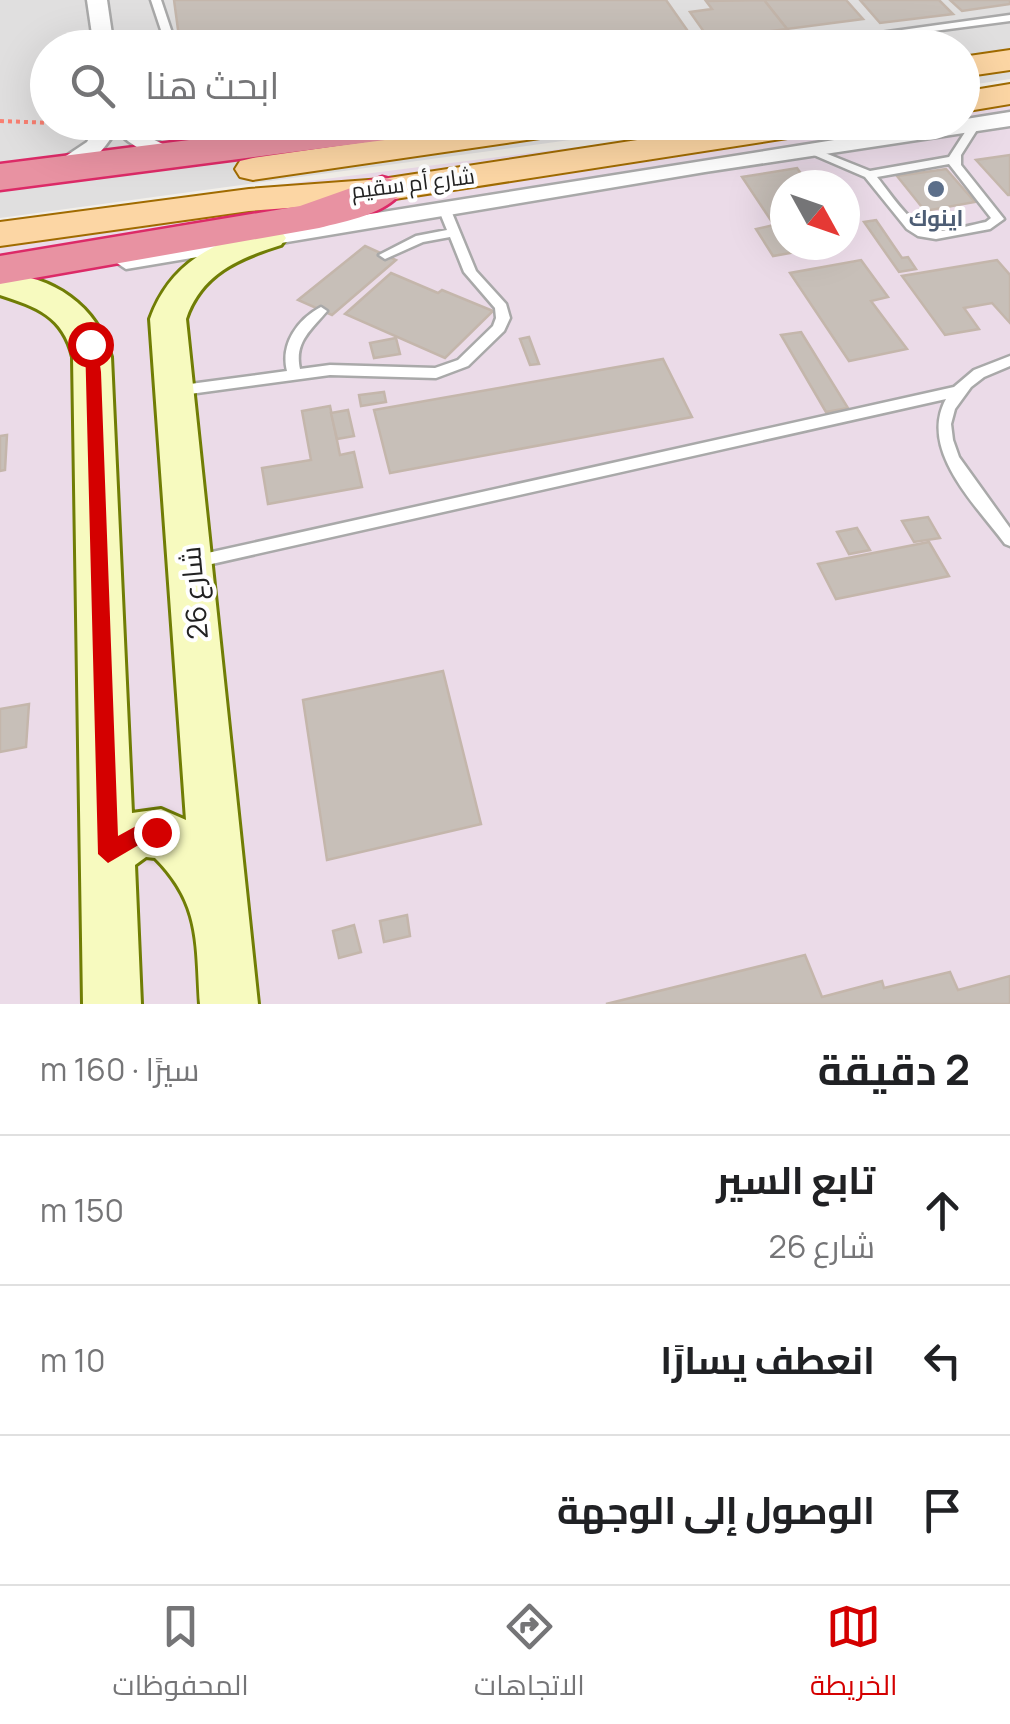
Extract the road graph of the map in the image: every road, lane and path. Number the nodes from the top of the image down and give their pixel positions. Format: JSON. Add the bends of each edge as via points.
{"nodes":[{"id":1,"x":97,"y":0,"type":"edge"},
{"id":2,"x":156,"y":0,"type":"edge"},
{"id":3,"x":1010,"y":18,"type":"edge"},
{"id":4,"x":101,"y":30,"type":"edge"},
{"id":5,"x":166,"y":30,"type":"edge"},
{"id":6,"x":917,"y":30,"type":"edge"},
{"id":7,"x":1010,"y":60,"type":"edge"},
{"id":8,"x":980,"y":64,"type":"edge"},
{"id":9,"x":1010,"y":94,"type":"edge"},
{"id":10,"x":980,"y":108,"type":"edge"},
{"id":11,"x":980,"y":115,"type":"edge"},
{"id":12,"x":1010,"y":120,"type":"edge"},
{"id":13,"x":0,"y":121,"type":"edge"},
{"id":14,"x":30,"y":122,"type":"edge"},
{"id":15,"x":99,"y":140,"type":"edge"},
{"id":16,"x":137,"y":140,"type":"edge"},
{"id":17,"x":297,"y":140,"type":"edge"},
{"id":18,"x":455,"y":140,"type":"edge"},
{"id":19,"x":783,"y":140,"type":"edge"},
{"id":20,"x":795,"y":140,"type":"edge"},
{"id":21,"x":821,"y":140,"type":"edge"},
{"id":22,"x":960,"y":140,"type":"edge"},
{"id":23,"x":177,"y":156,"type":"junction"},
{"id":24,"x":954,"y":160,"type":"junction"},
{"id":25,"x":59,"y":170,"type":"junction"},
{"id":26,"x":869,"y":175,"type":"junction"},
{"id":27,"x":0,"y":176,"type":"edge"},
{"id":28,"x":369,"y":191,"type":"junction"},
{"id":29,"x":0,"y":205,"type":"edge"},
{"id":30,"x":444,"y":208,"type":"junction"},
{"id":31,"x":452,"y":233,"type":"junction"},
{"id":32,"x":0,"y":234,"type":"edge"},
{"id":33,"x":269,"y":238,"type":"junction"},
{"id":34,"x":385,"y":255,"type":"dead end"},
{"id":35,"x":1,"y":274,"type":"edge"},
{"id":36,"x":321,"y":311,"type":"dead end"},
{"id":37,"x":1010,"y":361,"type":"edge"},
{"id":38,"x":294,"y":372,"type":"junction"},
{"id":39,"x":174,"y":391,"type":"junction"},
{"id":40,"x":955,"y":392,"type":"junction"},
{"id":41,"x":1010,"y":540,"type":"edge"},
{"id":42,"x":190,"y":563,"type":"junction"},
{"id":43,"x":108,"y":854,"type":"junction"},
{"id":44,"x":222,"y":909,"type":"junction"},
{"id":45,"x":112,"y":1004,"type":"edge"},
{"id":46,"x":229,"y":1004,"type":"edge"}],
"edges":[{"from":1,"to":4,"type":"street"},
{"from":2,"to":5,"type":"lane"},
{"from":3,"to":6,"type":"lane"},
{"from":7,"to":8,"type":"main road"},
{"from":9,"to":10,"type":"main road"},
{"from":11,"to":12,"type":"street"},
{"from":13,"to":14,"type":"path"},
{"from":15,"to":25,"type":"street"},
{"from":16,"to":23,"type":"street"},
{"from":17,"to":23,"type":"highway"},
{"from":18,"to":29,"type":"main road","name":"شارع أم سقيم"},
{"from":19,"to":28,"type":"main road","name":"شارع أم سقيم"},
{"from":20,"to":30,"type":"street"},
{"from":21,"to":26,"type":"lane"},
{"from":22,"to":24,"type":"lane"},
{"from":23,"to":25,"type":"highway"},
{"from":24,"to":26,"type":"lane"},
{"from":24,"to":26,"type":"lane","via":[[997,214],[995,222],[922,232]]},
{"from":25,"to":27,"type":"highway"},
{"from":28,"to":32,"type":"main road","name":"شارع أم سقيم"},
{"from":28,"to":35,"type":"highway","via":[[347,207],[304,219]]},
{"from":30,"to":31,"type":"lane"},
{"from":30,"to":33,"type":"street"},
{"from":31,"to":34,"type":"lane"},
{"from":31,"to":38,"type":"lane","via":[[503,318],[463,364],[426,374],[364,368]]},
{"from":33,"to":35,"type":"street"},
{"from":33,"to":39,"type":"main road","name":"شارع 26","via":[[217,257],[180,289],[168,319]]},
{"from":35,"to":43,"type":"main road","via":[[66,308],[90,344]]},
{"from":36,"to":38,"type":"lane","via":[[293,344]]},
{"from":37,"to":40,"type":"lane","via":[[976,374]]},
{"from":38,"to":39,"type":"lane"},
{"from":39,"to":42,"type":"main road","name":"شارع 26"},
{"from":40,"to":41,"type":"lane","via":[[944,428],[952,457]]},
{"from":40,"to":42,"type":"lane"},
{"from":42,"to":44,"type":"main road","name":"شارع 26"},
{"from":43,"to":44,"type":"main road","via":[[138,834],[171,836],[183,844]]},
{"from":43,"to":45,"type":"main road"},
{"from":44,"to":46,"type":"main road","name":"شارع 26"}]}
